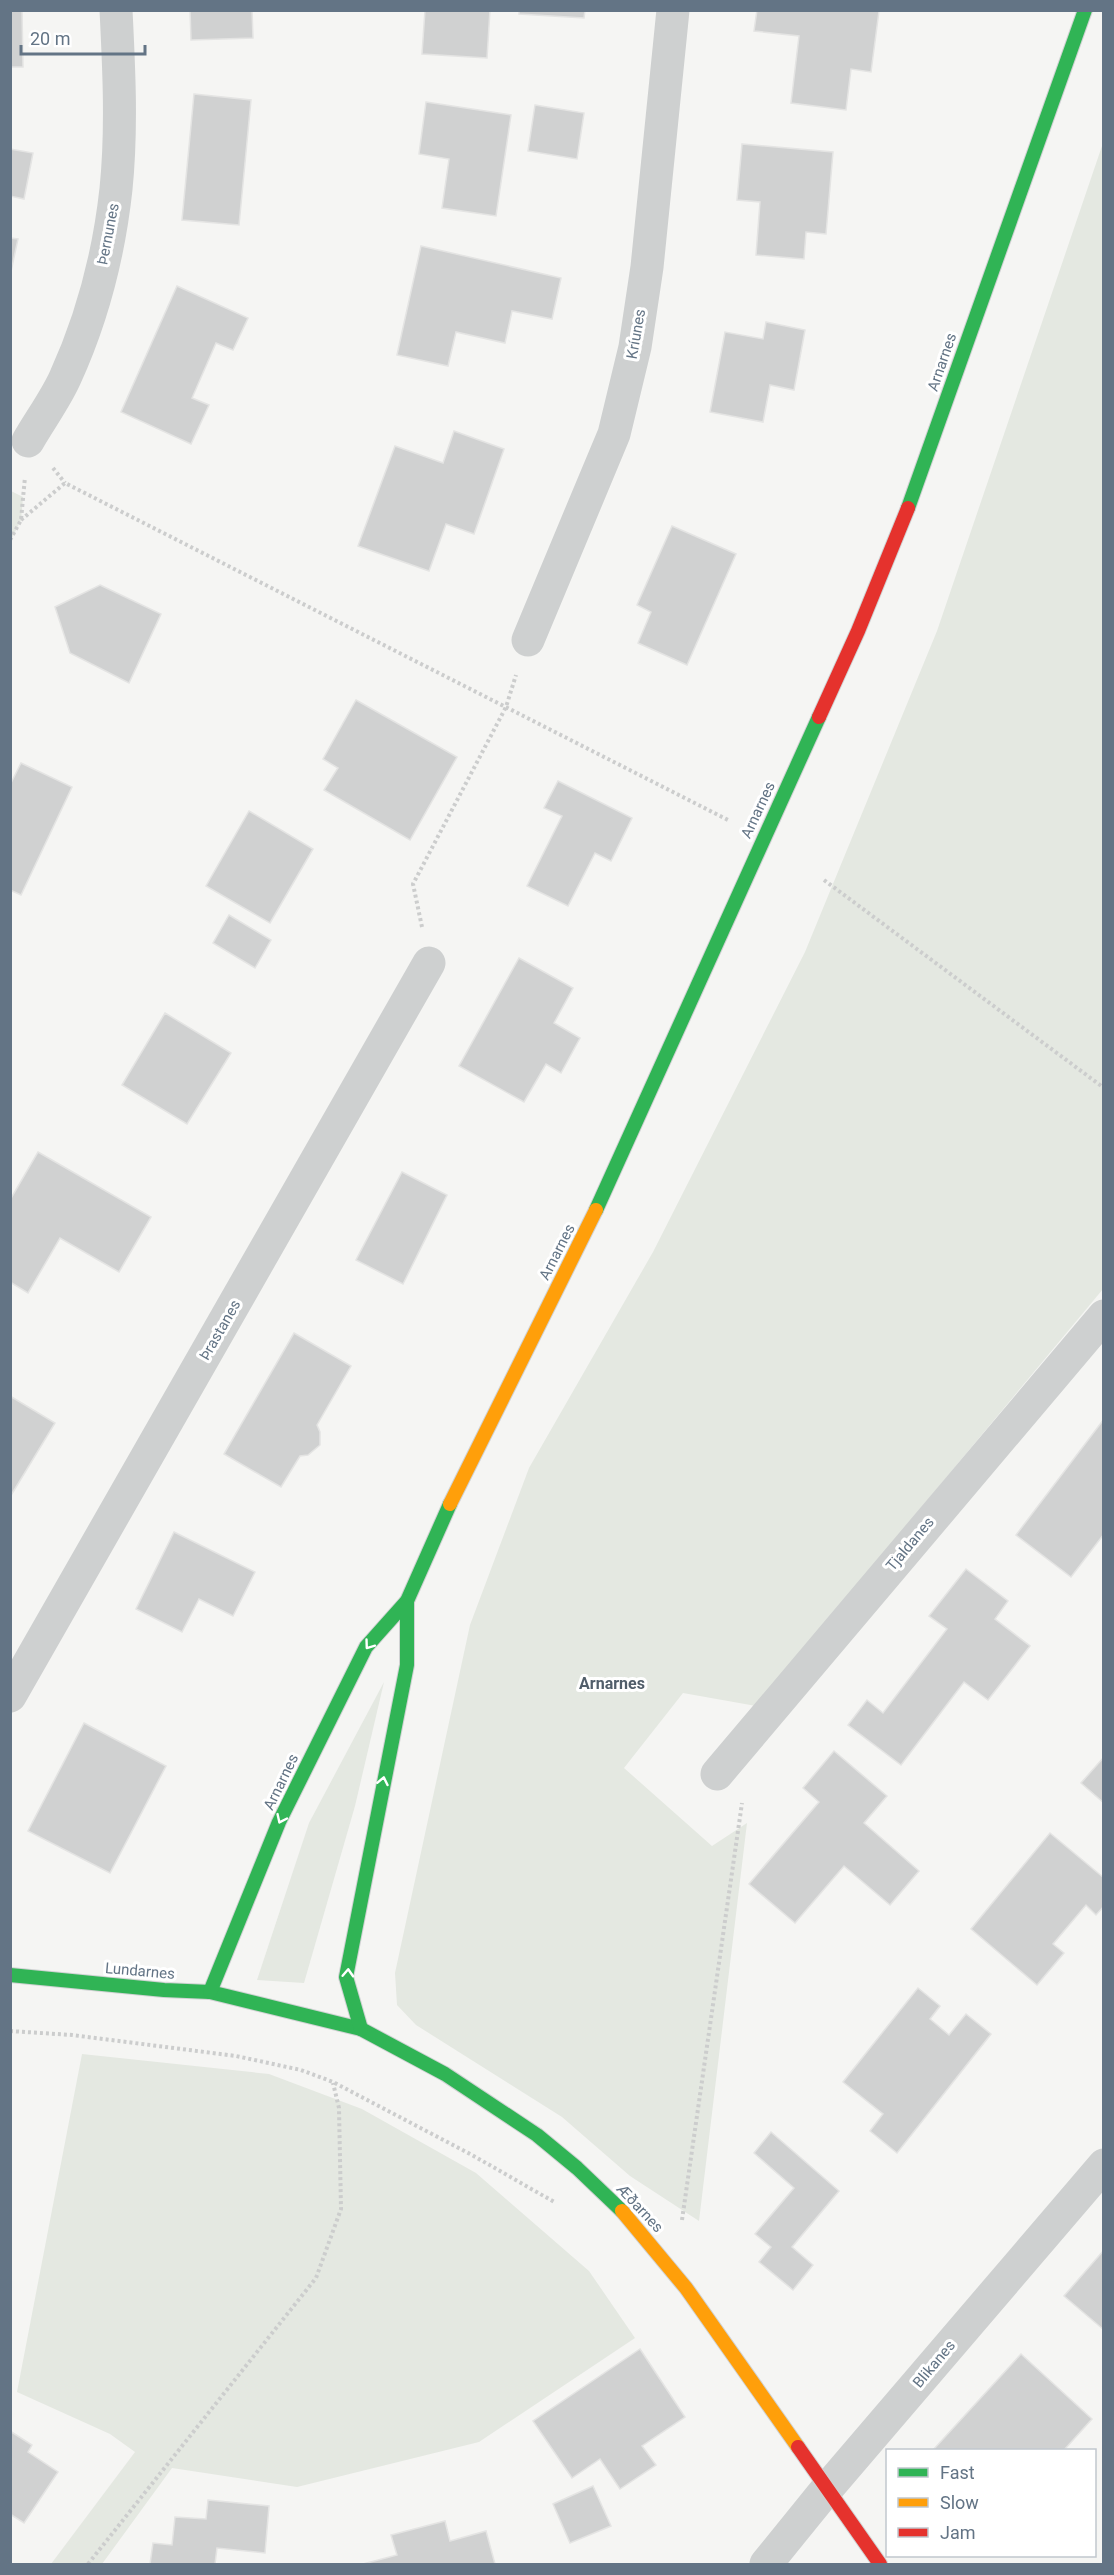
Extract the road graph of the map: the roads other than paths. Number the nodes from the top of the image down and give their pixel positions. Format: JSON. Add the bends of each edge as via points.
{"nodes":[{"id":1,"x":116,"y":10,"type":"edge"},
{"id":2,"x":673,"y":10,"type":"edge"},
{"id":3,"x":1085,"y":10,"type":"edge"},
{"id":4,"x":28,"y":441,"type":"road end"},
{"id":5,"x":528,"y":640,"type":"road end"},
{"id":6,"x":429,"y":963,"type":"road end"},
{"id":7,"x":1104,"y":1316,"type":"edge"},
{"id":8,"x":407,"y":1601,"type":"junction"},
{"id":9,"x":10,"y":1696,"type":"edge"},
{"id":10,"x":717,"y":1773,"type":"dead end"},
{"id":11,"x":10,"y":1975,"type":"edge"},
{"id":12,"x":210,"y":1992,"type":"junction"},
{"id":13,"x":266,"y":2005,"type":"joint"},
{"id":14,"x":361,"y":2029,"type":"junction"},
{"id":15,"x":1104,"y":2165,"type":"edge"},
{"id":16,"x":826,"y":2490,"type":"junction"},
{"id":17,"x":766,"y":2565,"type":"edge"},
{"id":18,"x":880,"y":2565,"type":"edge"}],
"edges":[{"from":1,"to":4,"type":"street","name":"Þernunes","via":[[116,188],[107,247],[76,352]]},
{"from":2,"to":5,"type":"street","name":"Kríunes","via":[[636,347],[614,434]]},
{"from":3,"to":8,"type":"street","name":"Arnarnes","via":[[907,511],[858,631],[617,1168],[436,1532]]},
{"from":6,"to":9,"type":"street","name":"Þrastanes"},
{"from":7,"to":10,"type":"street","name":"Tjaldanes"},
{"from":8,"to":12,"type":"street","name":"Arnarnes","one_way":true,"via":[[366,1647],[279,1822]]},
{"from":14,"to":8,"type":"street","name":"Arnarnes","one_way":true,"via":[[346,1977],[407,1665]]},
{"from":11,"to":12,"type":"street","name":"Lundarnes"},
{"from":12,"to":13,"type":"street","name":"Lundarnes"},
{"from":13,"to":14,"type":"street","name":"Æðarnes"},
{"from":14,"to":16,"type":"street","name":"Æðarnes","via":[[445,2074],[537,2135],[615,2203],[686,2288]]},
{"from":15,"to":16,"type":"street","name":"Blikanes"},
{"from":16,"to":17,"type":"street","name":"Blikanes"},
{"from":16,"to":18,"type":"street","name":"Æðarnes"}]}
